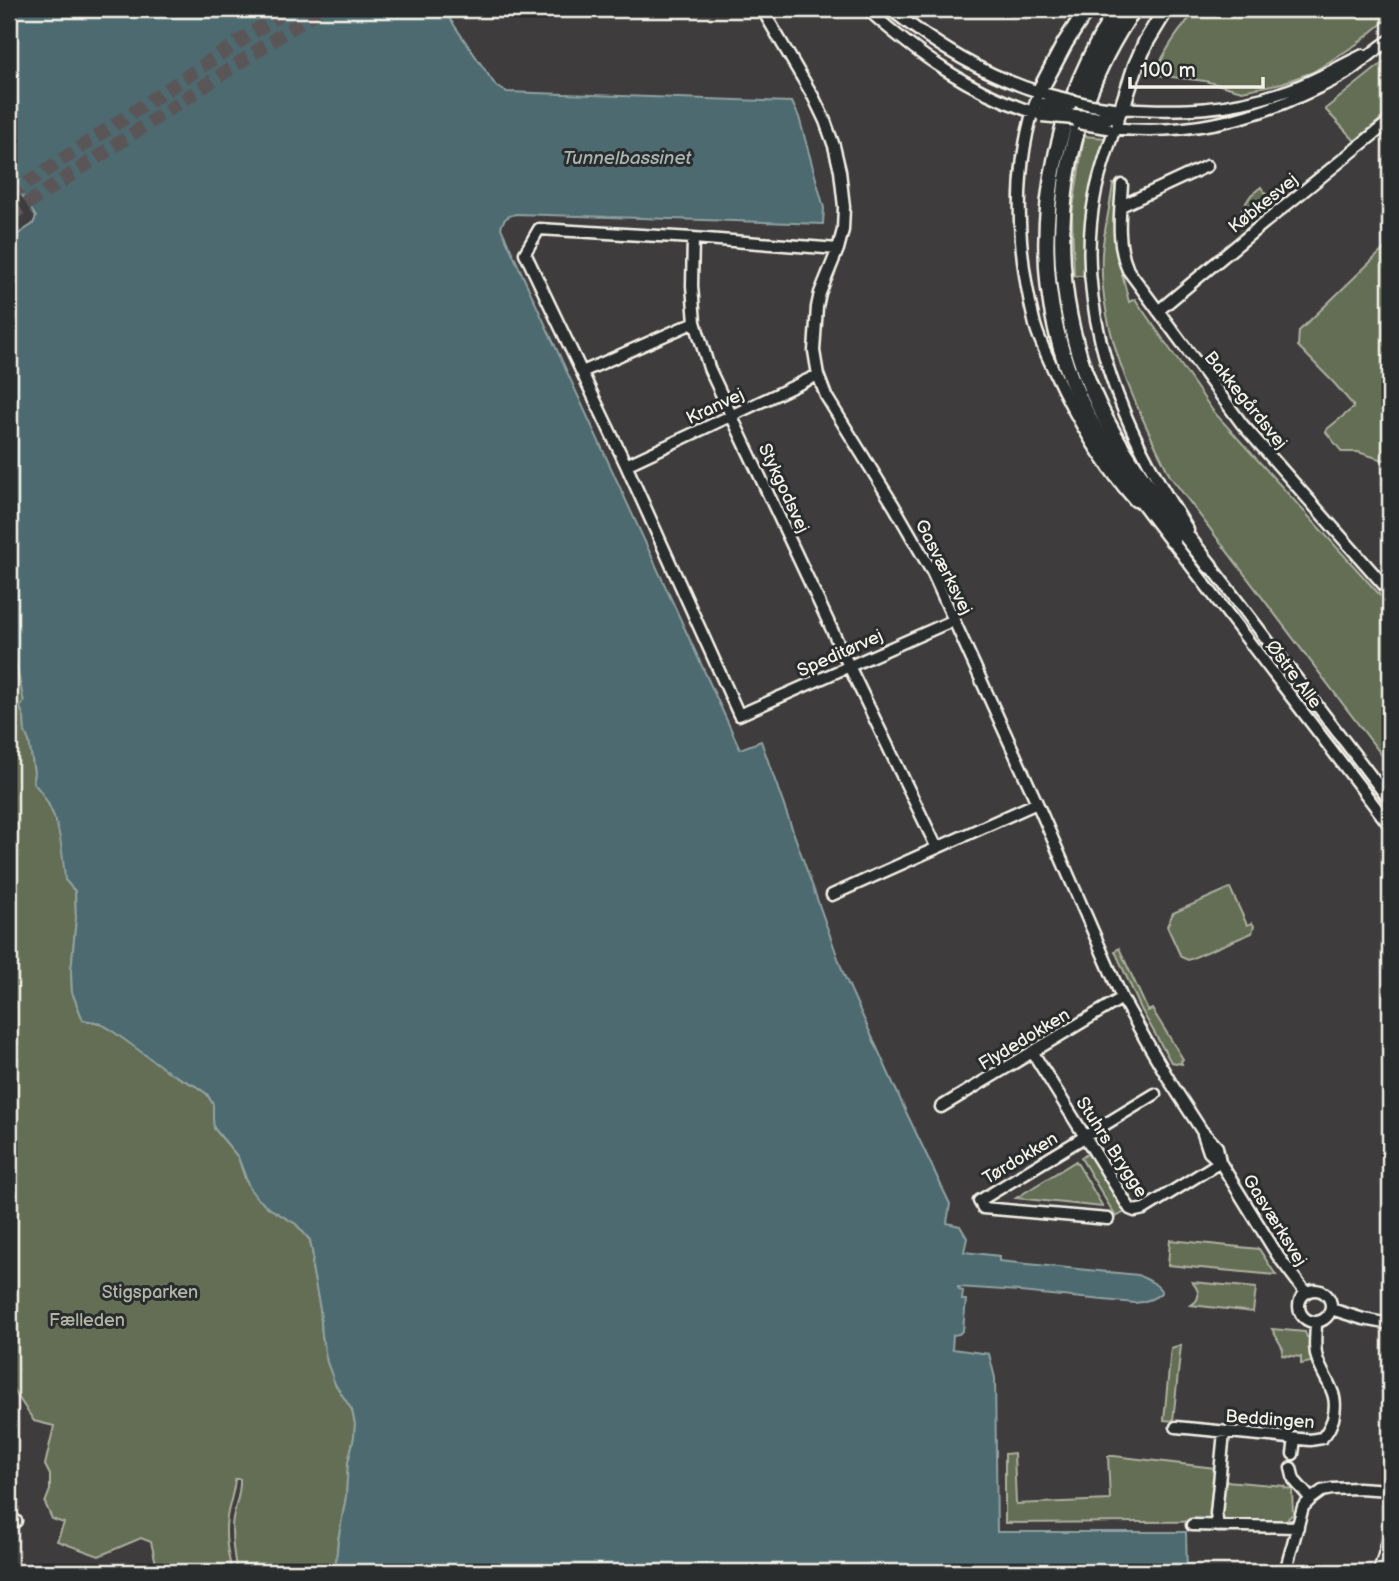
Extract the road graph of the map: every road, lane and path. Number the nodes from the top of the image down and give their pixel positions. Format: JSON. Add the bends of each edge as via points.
{"nodes":[{"id":1,"x":762,"y":9,"type":"edge"},
{"id":2,"x":867,"y":9,"type":"edge"},
{"id":3,"x":890,"y":9,"type":"edge"},
{"id":4,"x":1087,"y":9,"type":"edge"},
{"id":5,"x":1117,"y":9,"type":"edge"},
{"id":6,"x":1134,"y":9,"type":"edge"},
{"id":7,"x":1167,"y":9,"type":"edge"},
{"id":8,"x":1390,"y":40,"type":"edge"},
{"id":9,"x":1379,"y":47,"type":"junction"},
{"id":10,"x":1043,"y":93,"type":"junction"},
{"id":11,"x":1038,"y":113,"type":"junction"},
{"id":12,"x":1113,"y":116,"type":"junction"},
{"id":13,"x":1390,"y":121,"type":"edge"},
{"id":14,"x":1207,"y":166,"type":"dead end"},
{"id":15,"x":1122,"y":185,"type":"dead end"},
{"id":16,"x":1121,"y":206,"type":"junction"},
{"id":17,"x":693,"y":238,"type":"junction"},
{"id":18,"x":838,"y":249,"type":"junction"},
{"id":19,"x":1158,"y":312,"type":"junction"},
{"id":20,"x":695,"y":322,"type":"junction"},
{"id":21,"x":582,"y":372,"type":"junction"},
{"id":22,"x":818,"y":374,"type":"junction"},
{"id":23,"x":732,"y":415,"type":"junction"},
{"id":24,"x":626,"y":465,"type":"junction"},
{"id":25,"x":1173,"y":541,"type":"junction"},
{"id":26,"x":1210,"y":566,"type":"junction"},
{"id":27,"x":1390,"y":592,"type":"edge"},
{"id":28,"x":954,"y":620,"type":"junction"},
{"id":29,"x":849,"y":666,"type":"junction"},
{"id":30,"x":1390,"y":801,"type":"edge"},
{"id":31,"x":1037,"y":803,"type":"junction"},
{"id":32,"x":1390,"y":826,"type":"edge"},
{"id":33,"x":937,"y":848,"type":"junction"},
{"id":34,"x":832,"y":895,"type":"dead end"},
{"id":35,"x":1122,"y":998,"type":"junction"},
{"id":36,"x":1033,"y":1053,"type":"junction"},
{"id":37,"x":1156,"y":1094,"type":"dead end"},
{"id":38,"x":941,"y":1108,"type":"dead end"},
{"id":39,"x":1085,"y":1136,"type":"junction"},
{"id":40,"x":1220,"y":1162,"type":"junction"},
{"id":41,"x":1108,"y":1219,"type":"dead end"},
{"id":42,"x":1306,"y":1293,"type":"junction"},
{"id":43,"x":1331,"y":1309,"type":"junction"},
{"id":44,"x":1316,"y":1322,"type":"junction"},
{"id":45,"x":1390,"y":1324,"type":"edge"},
{"id":46,"x":1177,"y":1427,"type":"dead end"},
{"id":47,"x":1223,"y":1432,"type":"junction"},
{"id":48,"x":1295,"y":1439,"type":"junction"},
{"id":49,"x":1293,"y":1454,"type":"dead end"},
{"id":50,"x":1292,"y":1468,"type":"dead end"},
{"id":51,"x":1390,"y":1490,"type":"edge"},
{"id":52,"x":1311,"y":1499,"type":"junction"},
{"id":53,"x":1192,"y":1525,"type":"dead end"},
{"id":54,"x":1218,"y":1526,"type":"junction"},
{"id":55,"x":1298,"y":1527,"type":"junction"},
{"id":56,"x":1390,"y":1534,"type":"edge"},
{"id":57,"x":1285,"y":1572,"type":"edge"},
{"id":58,"x":1379,"y":1572,"type":"edge"}],
"edges":[{"from":1,"to":18,"type":"street","name":"Gasværksvej","via":[[814,98],[834,146],[844,207]]},
{"from":2,"to":11,"type":"street","via":[[943,70],[985,93]]},
{"from":3,"to":10,"type":"street","via":[[954,55],[1002,80]]},
{"from":4,"to":10,"type":"highway","via":[[1065,43]]},
{"from":5,"to":25,"type":"highway","via":[[1079,79],[1055,156],[1047,214],[1049,281],[1061,345],[1082,403],[1112,460]]},
{"from":6,"to":26,"type":"highway","via":[[1086,99],[1070,156],[1062,215],[1067,304],[1082,362],[1109,425]]},
{"from":7,"to":12,"type":"highway","via":[[1146,42]]},
{"from":8,"to":9,"type":"street"},
{"from":9,"to":12,"type":"street","via":[[1290,90],[1237,104]]},
{"from":9,"to":12,"type":"street","via":[[1347,73],[1251,115],[1203,126],[1134,130]]},
{"from":10,"to":11,"type":"street","name":"Østre Alle"},
{"from":10,"to":12,"type":"street","bridge":true,"via":[[1091,105]]},
{"from":11,"to":12,"type":"highway","bridge":true,"via":[[1096,119]]},
{"from":11,"to":25,"type":"street","name":"Østre Alle","via":[[1024,148],[1020,220],[1036,327],[1084,432],[1121,485]]},
{"from":12,"to":26,"type":"street","name":"Østre Alle","via":[[1089,242],[1102,347],[1143,452]]},
{"from":13,"to":19,"type":"street","name":"Købkesvej"},
{"from":14,"to":16,"type":"street"},
{"from":15,"to":16,"type":"street","name":"Bakkegårdsvej"},
{"from":16,"to":19,"type":"street","name":"Bakkegårdsvej","via":[[1123,260]]},
{"from":17,"to":18,"type":"street"},
{"from":17,"to":20,"type":"street","name":"Stykgodsvej"},
{"from":17,"to":21,"type":"street","via":[[538,229],[525,253]]},
{"from":18,"to":22,"type":"street","name":"Gasværksvej","via":[[817,307],[814,351]]},
{"from":19,"to":27,"type":"street","name":"Bakkegårdsvej","via":[[1242,424]]},
{"from":20,"to":21,"type":"street"},
{"from":20,"to":23,"type":"street","name":"Stykgodsvej","via":[[709,368]]},
{"from":21,"to":24,"type":"street"},
{"from":22,"to":23,"type":"street","name":"Kranvej"},
{"from":22,"to":28,"type":"street","name":"Gasværksvej","via":[[826,396],[932,572]]},
{"from":23,"to":24,"type":"street","name":"Kranvej"},
{"from":23,"to":29,"type":"street","name":"Stykgodsvej"},
{"from":24,"to":29,"type":"street","name":"Speditørvej","via":[[739,715]]},
{"from":25,"to":32,"type":"street","name":"Østre Alle"},
{"from":26,"to":30,"type":"street","name":"Østre Alle"},
{"from":28,"to":29,"type":"street","name":"Speditørvej"},
{"from":28,"to":31,"type":"street","name":"Gasværksvej"},
{"from":29,"to":33,"type":"street"},
{"from":31,"to":33,"type":"street"},
{"from":31,"to":35,"type":"street","name":"Gasværksvej"},
{"from":33,"to":34,"type":"street"},
{"from":35,"to":36,"type":"street","name":"Flydedokken"},
{"from":35,"to":40,"type":"street","name":"Gasværksvej","via":[[1202,1131],[1209,1152]]},
{"from":36,"to":38,"type":"street","name":"Flydedokken"},
{"from":36,"to":39,"type":"street","name":"Stuhrs Brygge"},
{"from":37,"to":39,"type":"street","name":"Tørdokken"},
{"from":39,"to":40,"type":"street","name":"Stuhrs Brygge","via":[[1135,1211]]},
{"from":39,"to":41,"type":"street","name":"Tørdokken","via":[[979,1201],[983,1208]]},
{"from":40,"to":42,"type":"street","name":"Gasværksvej"},
{"from":42,"to":43,"type":"street","via":[[1326,1294]]},
{"from":42,"to":44,"type":"street","via":[[1300,1310],[1306,1319]]},
{"from":43,"to":44,"type":"street","via":[[1326,1318]]},
{"from":43,"to":45,"type":"street"},
{"from":44,"to":48,"type":"street","name":"Beddingen","via":[[1317,1359],[1335,1408],[1322,1438]]},
{"from":46,"to":47,"type":"street","name":"Beddingen"},
{"from":47,"to":48,"type":"street","name":"Beddingen"},
{"from":47,"to":54,"type":"street"},
{"from":48,"to":49,"type":"street"},
{"from":50,"to":52,"type":"street","via":[[1294,1480]]},
{"from":51,"to":52,"type":"street","via":[[1332,1489]]},
{"from":52,"to":55,"type":"street","via":[[1303,1507]]},
{"from":53,"to":54,"type":"street"},
{"from":54,"to":55,"type":"street"},
{"from":55,"to":57,"type":"street"},
{"from":56,"to":58,"type":"street"}]}
